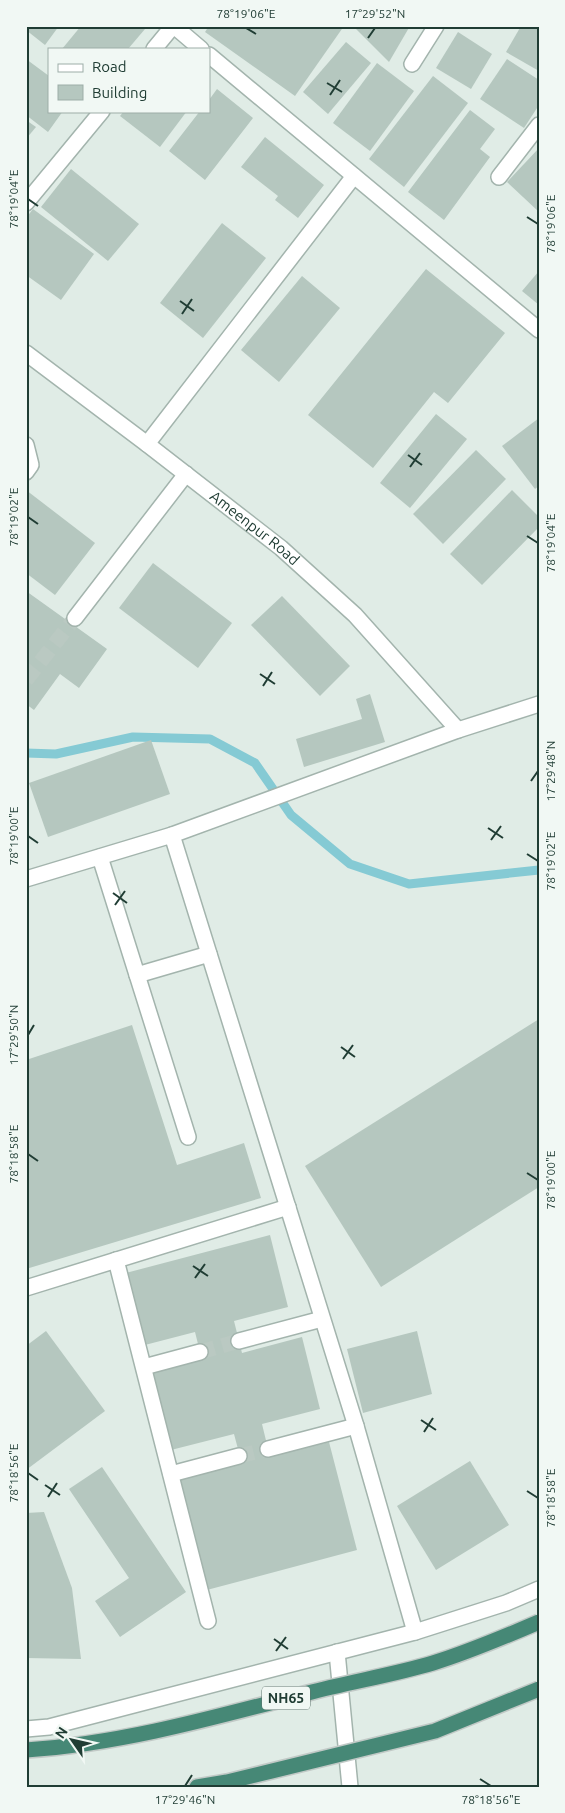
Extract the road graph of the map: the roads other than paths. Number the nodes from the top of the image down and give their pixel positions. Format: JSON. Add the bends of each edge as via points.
{"nodes":[{"id":1,"x":174,"y":26,"type":"edge"},
{"id":2,"x":436,"y":26,"type":"edge"},
{"id":3,"x":155,"y":48,"type":"edge"},
{"id":4,"x":200,"y":48,"type":"edge"},
{"id":5,"x":210,"y":56,"type":"edge"},
{"id":6,"x":412,"y":64,"type":"dead end"},
{"id":7,"x":101,"y":112,"type":"edge"},
{"id":8,"x":539,"y":124,"type":"edge"},
{"id":9,"x":354,"y":176,"type":"junction"},
{"id":10,"x":499,"y":177,"type":"dead end"},
{"id":11,"x":26,"y":203,"type":"edge"},
{"id":12,"x":539,"y":330,"type":"edge"},
{"id":13,"x":26,"y":353,"type":"edge"},
{"id":14,"x":148,"y":444,"type":"junction"},
{"id":15,"x":26,"y":445,"type":"edge"},
{"id":16,"x":26,"y":472,"type":"edge"},
{"id":17,"x":186,"y":474,"type":"junction"},
{"id":18,"x":75,"y":618,"type":"tunnel mouth"},
{"id":19,"x":539,"y":704,"type":"edge"},
{"id":20,"x":458,"y":730,"type":"junction"},
{"id":21,"x":172,"y":835,"type":"junction"},
{"id":22,"x":100,"y":857,"type":"junction"},
{"id":23,"x":26,"y":879,"type":"edge"},
{"id":24,"x":209,"y":954,"type":"junction"},
{"id":25,"x":137,"y":975,"type":"junction"},
{"id":26,"x":188,"y":1137,"type":"dead end"},
{"id":27,"x":288,"y":1207,"type":"junction"},
{"id":28,"x":116,"y":1260,"type":"junction"},
{"id":29,"x":26,"y":1288,"type":"edge"},
{"id":30,"x":322,"y":1319,"type":"junction"},
{"id":31,"x":239,"y":1341,"type":"tunnel mouth"},
{"id":32,"x":200,"y":1352,"type":"tunnel mouth"},
{"id":33,"x":144,"y":1367,"type":"junction"},
{"id":34,"x":356,"y":1426,"type":"junction"},
{"id":35,"x":268,"y":1449,"type":"tunnel mouth"},
{"id":36,"x":239,"y":1456,"type":"tunnel mouth"},
{"id":37,"x":171,"y":1474,"type":"junction"},
{"id":38,"x":539,"y":1589,"type":"edge"},
{"id":39,"x":208,"y":1621,"type":"dead end"},
{"id":40,"x":539,"y":1622,"type":"edge"},
{"id":41,"x":415,"y":1632,"type":"junction"},
{"id":42,"x":337,"y":1652,"type":"junction"},
{"id":43,"x":539,"y":1689,"type":"edge"},
{"id":44,"x":26,"y":1729,"type":"edge"},
{"id":45,"x":26,"y":1750,"type":"edge"},
{"id":46,"x":197,"y":1787,"type":"edge"},
{"id":47,"x":350,"y":1787,"type":"edge"}],
"edges":[{"from":1,"to":3,"type":"street"},
{"from":1,"to":4,"type":"street"},
{"from":2,"to":6,"type":"street"},
{"from":5,"to":9,"type":"street"},
{"from":7,"to":11,"type":"street"},
{"from":8,"to":10,"type":"street"},
{"from":9,"to":12,"type":"street"},
{"from":9,"to":14,"type":"street"},
{"from":13,"to":14,"type":"street","name":"Ameenpur Road"},
{"from":14,"to":17,"type":"street","name":"Ameenpur Road"},
{"from":15,"to":16,"type":"street","via":[[31,465]]},
{"from":17,"to":18,"type":"street"},
{"from":17,"to":20,"type":"street","name":"Ameenpur Road","via":[[281,548],[355,615]]},
{"from":19,"to":20,"type":"street"},
{"from":20,"to":21,"type":"street"},
{"from":21,"to":22,"type":"street"},
{"from":21,"to":24,"type":"street"},
{"from":22,"to":23,"type":"street"},
{"from":22,"to":25,"type":"street"},
{"from":24,"to":25,"type":"street"},
{"from":24,"to":27,"type":"street"},
{"from":25,"to":26,"type":"street"},
{"from":27,"to":28,"type":"street"},
{"from":27,"to":30,"type":"street"},
{"from":28,"to":29,"type":"street"},
{"from":28,"to":33,"type":"street"},
{"from":30,"to":31,"type":"street"},
{"from":30,"to":34,"type":"street"},
{"from":32,"to":33,"type":"street"},
{"from":33,"to":37,"type":"street"},
{"from":34,"to":35,"type":"street"},
{"from":34,"to":41,"type":"street"},
{"from":36,"to":37,"type":"street"},
{"from":37,"to":39,"type":"street"},
{"from":38,"to":41,"type":"street"},
{"from":40,"to":45,"type":"highway","number":"NH65","bridge":true,"via":[[430,1664],[144,1733]]},
{"from":41,"to":42,"type":"street"},
{"from":42,"to":44,"type":"street","via":[[49,1727]]},
{"from":42,"to":47,"type":"street"},
{"from":43,"to":46,"type":"highway","bridge":true,"via":[[435,1731]]}]}
